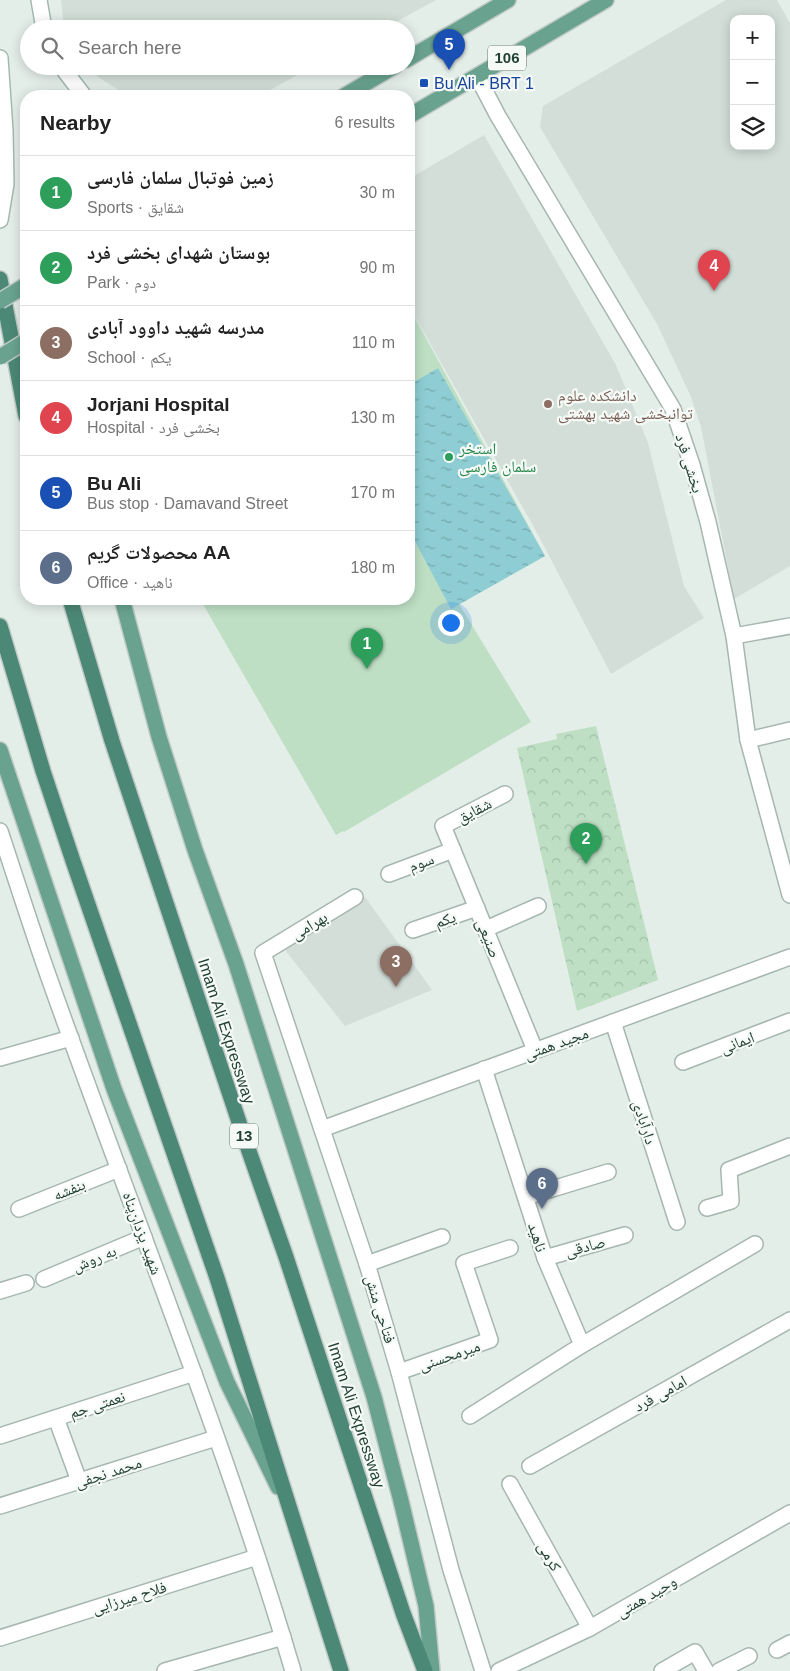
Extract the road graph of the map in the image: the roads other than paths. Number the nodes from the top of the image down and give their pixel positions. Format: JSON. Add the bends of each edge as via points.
{"nodes":[{"id":1,"x":39,"y":0,"type":"edge"},
{"id":2,"x":508,"y":0,"type":"edge"},
{"id":3,"x":606,"y":0,"type":"edge"},
{"id":4,"x":42,"y":20,"type":"edge"},
{"id":5,"x":415,"y":55,"type":"edge"},
{"id":6,"x":0,"y":58,"type":"edge"},
{"id":7,"x":68,"y":75,"type":"edge"},
{"id":8,"x":380,"y":75,"type":"edge"},
{"id":9,"x":476,"y":76,"type":"junction"},
{"id":10,"x":79,"y":90,"type":"edge"},
{"id":11,"x":354,"y":90,"type":"edge"},
{"id":12,"x":415,"y":112,"type":"edge"},
{"id":13,"x":0,"y":220,"type":"edge"},
{"id":14,"x":0,"y":279,"type":"edge"},
{"id":15,"x":20,"y":289,"type":"edge"},
{"id":16,"x":0,"y":301,"type":"edge"},
{"id":17,"x":20,"y":345,"type":"edge"},
{"id":18,"x":0,"y":357,"type":"edge"},
{"id":19,"x":20,"y":384,"type":"edge"},
{"id":20,"x":72,"y":605,"type":"edge"},
{"id":21,"x":124,"y":605,"type":"edge"},
{"id":22,"x":0,"y":626,"type":"edge"},
{"id":23,"x":790,"y":626,"type":"edge"},
{"id":24,"x":734,"y":636,"type":"junction"},
{"id":25,"x":790,"y":730,"type":"edge"},
{"id":26,"x":748,"y":740,"type":"junction"},
{"id":27,"x":0,"y":750,"type":"edge"},
{"id":28,"x":505,"y":794,"type":"dead end"},
{"id":29,"x":443,"y":826,"type":"joint"},
{"id":30,"x":0,"y":831,"type":"edge"},
{"id":31,"x":453,"y":850,"type":"junction"},
{"id":32,"x":785,"y":856,"type":"edge"},
{"id":33,"x":389,"y":874,"type":"dead end"},
{"id":34,"x":790,"y":895,"type":"edge"},
{"id":35,"x":355,"y":897,"type":"dead end"},
{"id":36,"x":538,"y":906,"type":"dead end"},
{"id":37,"x":477,"y":908,"type":"junction"},
{"id":38,"x":486,"y":929,"type":"junction"},
{"id":39,"x":413,"y":930,"type":"dead end"},
{"id":40,"x":263,"y":952,"type":"joint"},
{"id":41,"x":790,"y":957,"type":"edge"},
{"id":42,"x":790,"y":1021,"type":"edge"},
{"id":43,"x":614,"y":1022,"type":"junction"},
{"id":44,"x":71,"y":1038,"type":"junction"},
{"id":45,"x":535,"y":1050,"type":"junction"},
{"id":46,"x":0,"y":1058,"type":"edge"},
{"id":47,"x":684,"y":1062,"type":"dead end"},
{"id":48,"x":484,"y":1069,"type":"junction"},
{"id":49,"x":322,"y":1129,"type":"junction"},
{"id":50,"x":790,"y":1146,"type":"edge"},
{"id":51,"x":119,"y":1169,"type":"junction"},
{"id":52,"x":608,"y":1172,"type":"dead end"},
{"id":53,"x":526,"y":1197,"type":"junction"},
{"id":54,"x":707,"y":1208,"type":"dead end"},
{"id":55,"x":20,"y":1209,"type":"dead end"},
{"id":56,"x":677,"y":1222,"type":"dead end"},
{"id":57,"x":625,"y":1235,"type":"dead end"},
{"id":58,"x":442,"y":1237,"type":"dead end"},
{"id":59,"x":144,"y":1238,"type":"junction"},
{"id":60,"x":755,"y":1244,"type":"dead end"},
{"id":61,"x":510,"y":1248,"type":"dead end"},
{"id":62,"x":545,"y":1258,"type":"junction"},
{"id":63,"x":367,"y":1264,"type":"junction"},
{"id":64,"x":44,"y":1279,"type":"dead end"},
{"id":65,"x":26,"y":1283,"type":"dead end"},
{"id":66,"x":0,"y":1291,"type":"edge"},
{"id":67,"x":790,"y":1320,"type":"edge"},
{"id":68,"x":582,"y":1345,"type":"junction"},
{"id":69,"x":399,"y":1372,"type":"junction"},
{"id":70,"x":194,"y":1373,"type":"junction"},
{"id":71,"x":470,"y":1416,"type":"dead end"},
{"id":72,"x":56,"y":1418,"type":"junction"},
{"id":73,"x":0,"y":1436,"type":"edge"},
{"id":74,"x":216,"y":1438,"type":"junction"},
{"id":75,"x":530,"y":1466,"type":"dead end"},
{"id":76,"x":79,"y":1481,"type":"junction"},
{"id":77,"x":510,"y":1484,"type":"dead end"},
{"id":78,"x":0,"y":1506,"type":"edge"},
{"id":79,"x":290,"y":1512,"type":"junction"},
{"id":80,"x":790,"y":1513,"type":"edge"},
{"id":81,"x":257,"y":1557,"type":"junction"},
{"id":82,"x":590,"y":1628,"type":"junction"},
{"id":83,"x":283,"y":1636,"type":"junction"},
{"id":84,"x":0,"y":1638,"type":"edge"},
{"id":85,"x":749,"y":1656,"type":"dead end"},
{"id":86,"x":187,"y":1668,"type":"edge"},
{"id":87,"x":165,"y":1671,"type":"edge"},
{"id":88,"x":293,"y":1671,"type":"edge"},
{"id":89,"x":341,"y":1671,"type":"edge"},
{"id":90,"x":425,"y":1671,"type":"edge"},
{"id":91,"x":432,"y":1671,"type":"edge"},
{"id":92,"x":484,"y":1671,"type":"edge"},
{"id":93,"x":498,"y":1671,"type":"edge"},
{"id":94,"x":662,"y":1671,"type":"edge"},
{"id":95,"x":706,"y":1671,"type":"edge"},
{"id":96,"x":719,"y":1671,"type":"edge"}],
"edges":[{"from":1,"to":4,"type":"street"},
{"from":2,"to":5,"type":"main road"},
{"from":3,"to":9,"type":"main road","number":"106"},
{"from":6,"to":13,"type":"street","via":[[6,184]]},
{"from":7,"to":10,"type":"street"},
{"from":8,"to":11,"type":"main road"},
{"from":9,"to":12,"type":"main road","number":"106"},
{"from":9,"to":24,"type":"street","name":"بخشی فرد","via":[[673,409],[708,522]]},
{"from":14,"to":19,"type":"highway"},
{"from":15,"to":16,"type":"main road","bridge":true},
{"from":17,"to":18,"type":"main road","bridge":true},
{"from":20,"to":90,"type":"highway","name":"Imam Ali Expressway","number":"13","via":[[112,740]]},
{"from":21,"to":91,"type":"main road","via":[[159,737],[236,964],[374,1397],[426,1606]]},
{"from":22,"to":79,"type":"highway","via":[[43,771],[217,1278]]},
{"from":23,"to":24,"type":"street"},
{"from":24,"to":26,"type":"street","name":"بخشی فرد"},
{"from":25,"to":26,"type":"street"},
{"from":26,"to":32,"type":"street","name":"بخشی فرد"},
{"from":27,"to":79,"type":"main road","via":[[114,1089],[226,1382]]},
{"from":28,"to":29,"type":"street","name":"شقایق"},
{"from":29,"to":31,"type":"street","name":"صنیعی"},
{"from":30,"to":44,"type":"street","name":"شهید یزدان‌پناه"},
{"from":31,"to":33,"type":"street","name":"سوم"},
{"from":31,"to":37,"type":"street","name":"صنیعی"},
{"from":32,"to":34,"type":"street","name":"بخشی فرد"},
{"from":35,"to":40,"type":"street","name":"بهرامی"},
{"from":36,"to":38,"type":"street"},
{"from":37,"to":38,"type":"street","name":"صنیعی"},
{"from":37,"to":39,"type":"street","name":"یکم"},
{"from":38,"to":45,"type":"street","name":"صنیعی"},
{"from":40,"to":49,"type":"street","name":"فتاحی منش"},
{"from":41,"to":43,"type":"street","name":"مجید همتی"},
{"from":42,"to":47,"type":"street","name":"ایمانی"},
{"from":43,"to":45,"type":"street","name":"مجید همتی"},
{"from":43,"to":56,"type":"street","name":"دارآبادی"},
{"from":44,"to":46,"type":"street"},
{"from":44,"to":51,"type":"street","name":"شهید یزدان‌پناه"},
{"from":45,"to":48,"type":"street","name":"مجید همتی"},
{"from":48,"to":49,"type":"street","name":"مجید همتی"},
{"from":48,"to":53,"type":"street","name":"ناهید"},
{"from":49,"to":63,"type":"street","name":"فتاحی منش"},
{"from":50,"to":54,"type":"street","via":[[729,1170],[731,1201]]},
{"from":51,"to":55,"type":"street","name":"بنفشه"},
{"from":51,"to":59,"type":"street","name":"شهید یزدان‌پناه"},
{"from":52,"to":53,"type":"street"},
{"from":53,"to":62,"type":"street","name":"ناهید"},
{"from":57,"to":62,"type":"street","name":"صادقی"},
{"from":58,"to":63,"type":"street"},
{"from":59,"to":64,"type":"street","name":"به روش"},
{"from":59,"to":70,"type":"street","name":"شهید یزدان‌پناه"},
{"from":60,"to":68,"type":"street"},
{"from":61,"to":69,"type":"street","name":"میرمحسنی","via":[[464,1263],[490,1340]]},
{"from":62,"to":68,"type":"street","name":"ناهید"},
{"from":63,"to":69,"type":"street","name":"فتاحی منش"},
{"from":65,"to":66,"type":"street"},
{"from":67,"to":75,"type":"street","name":"امامی فرد"},
{"from":68,"to":71,"type":"street"},
{"from":69,"to":92,"type":"street","name":"فتاحی منش","via":[[451,1570]]},
{"from":70,"to":72,"type":"street","name":"نعمتی جم"},
{"from":70,"to":74,"type":"street","name":"شهید یزدان‌پناه"},
{"from":72,"to":73,"type":"street","name":"نعمتی جم"},
{"from":72,"to":76,"type":"street"},
{"from":74,"to":76,"type":"street","name":"محمد نجفی"},
{"from":74,"to":81,"type":"street","name":"شهید یزدان‌پناه"},
{"from":76,"to":78,"type":"street","name":"محمد نجفی"},
{"from":77,"to":82,"type":"street","name":"کرمی"},
{"from":79,"to":89,"type":"highway"},
{"from":80,"to":82,"type":"street","name":"وحید همتی"},
{"from":81,"to":83,"type":"street","name":"شهید یزدان‌پناه"},
{"from":81,"to":84,"type":"street","name":"فلاح میرزایی"},
{"from":82,"to":93,"type":"street","name":"وحید همتی"},
{"from":83,"to":86,"type":"street"},
{"from":83,"to":88,"type":"street","name":"شهید یزدان‌پناه"},
{"from":85,"to":96,"type":"street"},
{"from":86,"to":87,"type":"street"},
{"from":94,"to":95,"type":"street","via":[[695,1652]]}]}
